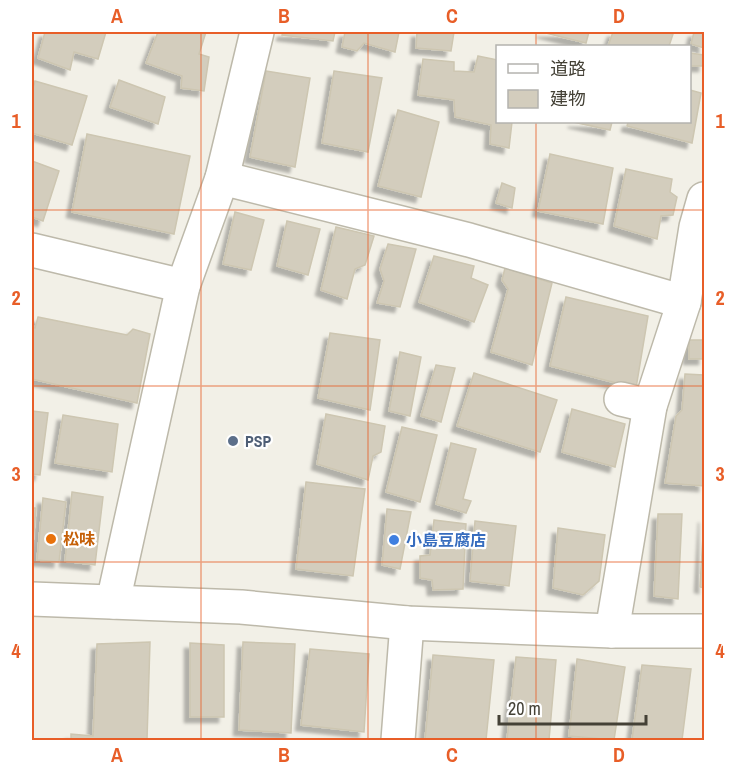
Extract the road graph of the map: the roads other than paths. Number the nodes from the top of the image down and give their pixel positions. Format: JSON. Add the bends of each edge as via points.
{"nodes":[{"id":1,"x":257,"y":32,"type":"edge"},
{"id":2,"x":222,"y":178,"type":"junction"},
{"id":3,"x":702,"y":217,"type":"edge"},
{"id":4,"x":32,"y":249,"type":"edge"},
{"id":5,"x":183,"y":286,"type":"junction"},
{"id":6,"x":684,"y":302,"type":"junction"},
{"id":7,"x":32,"y":599,"type":"edge"},
{"id":8,"x":112,"y":602,"type":"junction"},
{"id":9,"x":407,"y":623,"type":"junction"},
{"id":10,"x":612,"y":631,"type":"junction"},
{"id":11,"x":705,"y":631,"type":"edge"},
{"id":12,"x":398,"y":741,"type":"edge"}],
"edges":[{"from":1,"to":2,"type":"street"},
{"from":2,"to":5,"type":"street"},
{"from":2,"to":6,"type":"street","via":[[469,240]]},
{"from":3,"to":6,"type":"street"},
{"from":4,"to":5,"type":"street"},
{"from":5,"to":8,"type":"street"},
{"from":6,"to":10,"type":"street","via":[[636,402]]},
{"from":7,"to":8,"type":"street"},
{"from":8,"to":9,"type":"street","via":[[241,607]]},
{"from":9,"to":10,"type":"street"},
{"from":9,"to":12,"type":"street"},
{"from":10,"to":11,"type":"street"}]}
